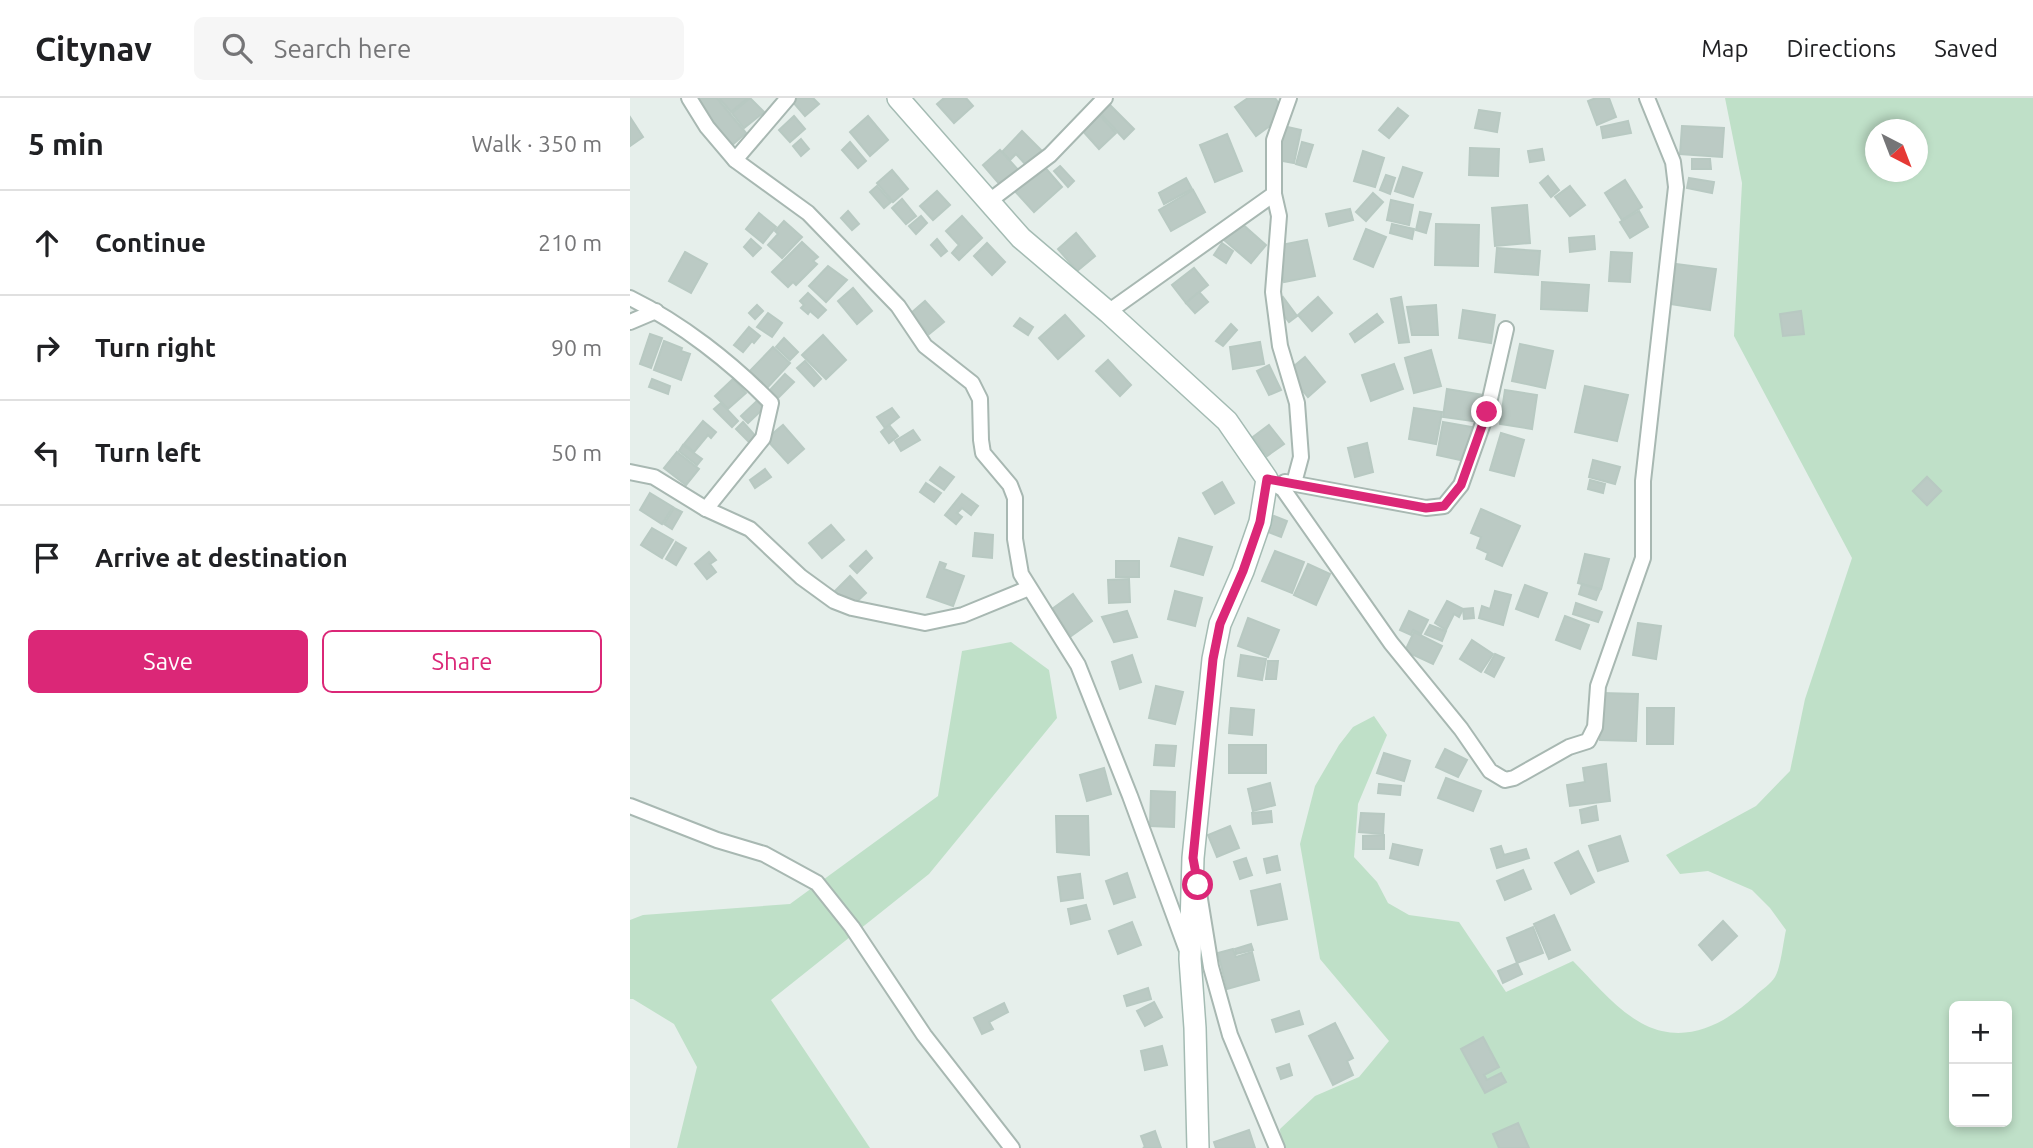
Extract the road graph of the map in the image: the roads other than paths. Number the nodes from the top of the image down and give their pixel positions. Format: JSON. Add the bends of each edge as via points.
{"nodes":[{"id":1,"x":788,"y":98,"type":"edge"},
{"id":2,"x":898,"y":98,"type":"edge"},
{"id":3,"x":1105,"y":98,"type":"edge"},
{"id":4,"x":1289,"y":98,"type":"edge"},
{"id":5,"x":1647,"y":98,"type":"edge"},
{"id":6,"x":690,"y":99,"type":"edge"},
{"id":7,"x":735,"y":160,"type":"junction"},
{"id":8,"x":1274,"y":194,"type":"junction"},
{"id":9,"x":988,"y":202,"type":"junction"},
{"id":10,"x":630,"y":298,"type":"edge"},
{"id":11,"x":656,"y":311,"type":"junction"},
{"id":12,"x":1108,"y":312,"type":"junction"},
{"id":13,"x":630,"y":322,"type":"edge"},
{"id":14,"x":1506,"y":328,"type":"dead end"},
{"id":15,"x":630,"y":472,"type":"edge"},
{"id":16,"x":1267,"y":479,"type":"junction"},
{"id":17,"x":1294,"y":483,"type":"junction"},
{"id":18,"x":706,"y":509,"type":"junction"},
{"id":19,"x":1029,"y":588,"type":"junction"},
{"id":20,"x":630,"y":806,"type":"edge"},
{"id":21,"x":1193,"y":858,"type":"junction"},
{"id":22,"x":1190,"y":959,"type":"junction"},
{"id":23,"x":1012,"y":1148,"type":"edge"},
{"id":24,"x":1198,"y":1148,"type":"edge"},
{"id":25,"x":1277,"y":1148,"type":"edge"}],
"edges":[{"from":1,"to":7,"type":"street"},
{"from":2,"to":9,"type":"main road"},
{"from":3,"to":9,"type":"street","via":[[1050,155]]},
{"from":4,"to":8,"type":"street","via":[[1274,140]]},
{"from":5,"to":16,"type":"street","via":[[1673,162],[1676,187],[1643,481],[1643,558],[1598,686],[1595,727],[1588,741],[1514,778],[1498,778],[1391,643],[1283,489]]},
{"from":6,"to":7,"type":"street"},
{"from":7,"to":19,"type":"street","via":[[808,213],[898,306],[925,346],[972,383],[980,399],[983,453],[1015,498],[1015,539],[1021,573]]},
{"from":8,"to":12,"type":"street"},
{"from":8,"to":17,"type":"street","via":[[1279,216],[1273,292],[1300,436],[1301,457]]},
{"from":9,"to":12,"type":"main road","via":[[1021,239]]},
{"from":10,"to":11,"type":"street"},
{"from":11,"to":13,"type":"street"},
{"from":11,"to":18,"type":"street","via":[[720,356],[771,403],[763,438]]},
{"from":12,"to":16,"type":"main road","via":[[1227,421]]},
{"from":14,"to":17,"type":"street","via":[[1487,412],[1461,485],[1444,506],[1426,508]]},
{"from":15,"to":18,"type":"street","via":[[654,477]]},
{"from":16,"to":17,"type":"street"},
{"from":16,"to":21,"type":"main road","via":[[1260,522],[1220,624],[1213,659]]},
{"from":18,"to":19,"type":"street","via":[[750,529],[802,577],[834,601],[852,608],[925,623],[963,615]]},
{"from":19,"to":22,"type":"street","via":[[1079,665]]},
{"from":20,"to":23,"type":"street","via":[[764,854],[817,883],[924,1035]]},
{"from":21,"to":22,"type":"main road"},
{"from":21,"to":25,"type":"street","via":[[1211,967],[1230,1035]]},
{"from":22,"to":24,"type":"main road"}]}
